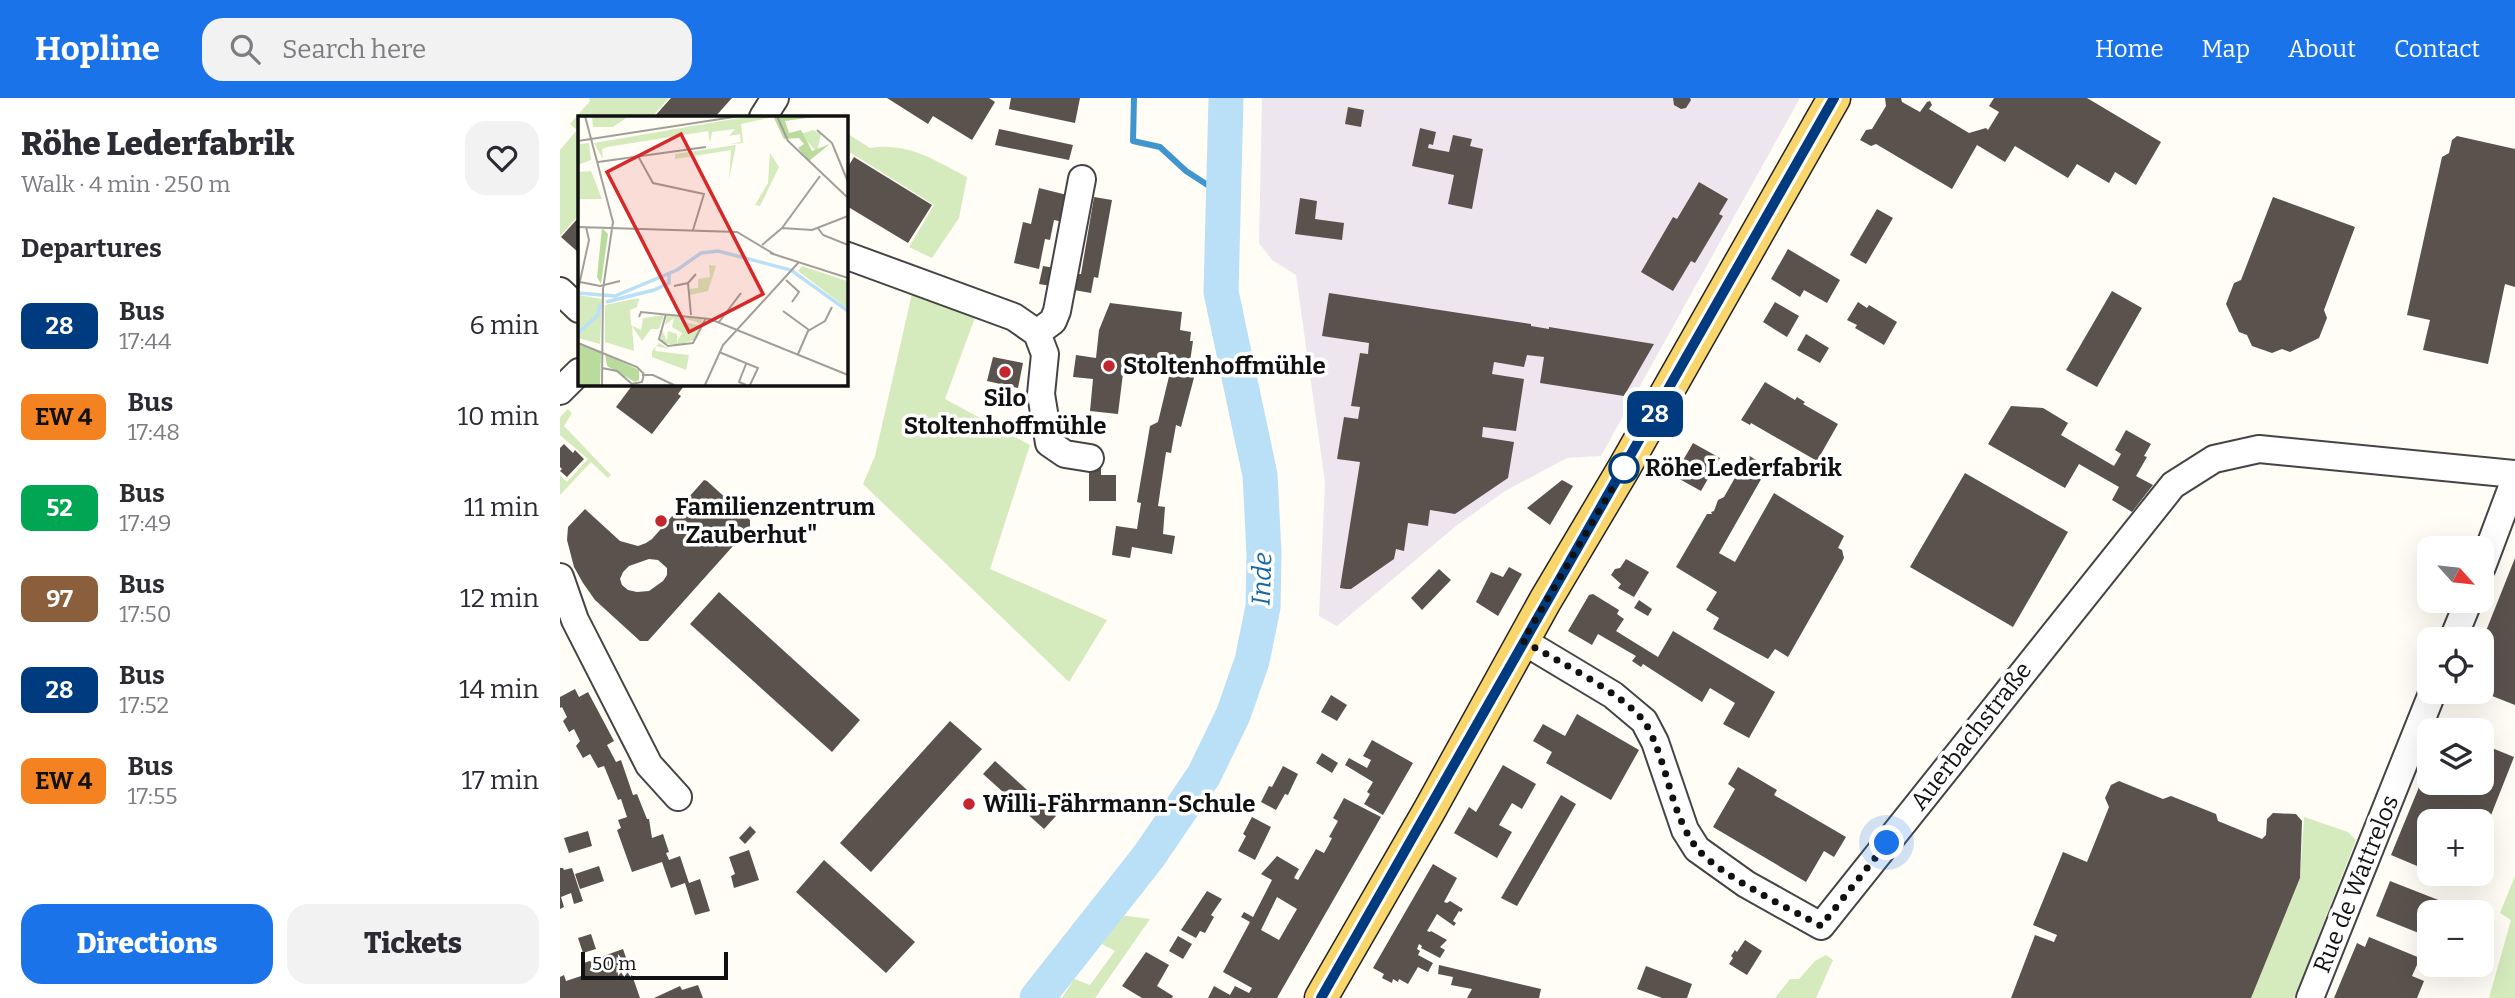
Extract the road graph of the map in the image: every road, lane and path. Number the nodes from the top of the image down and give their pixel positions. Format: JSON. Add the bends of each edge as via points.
{"nodes":[{"id":1,"x":775,"y":98,"type":"edge"},
{"id":2,"x":1834,"y":98,"type":"edge"},
{"id":3,"x":764,"y":116,"type":"edge"},
{"id":4,"x":1082,"y":179,"type":"dead end"},
{"id":5,"x":847,"y":256,"type":"edge"},
{"id":6,"x":560,"y":291,"type":"edge"},
{"id":7,"x":578,"y":308,"type":"edge"},
{"id":8,"x":1037,"y":333,"type":"junction"},
{"id":9,"x":578,"y":373,"type":"edge"},
{"id":10,"x":560,"y":391,"type":"edge"},
{"id":11,"x":1090,"y":458,"type":"dead end"},
{"id":12,"x":2515,"y":476,"type":"edge"},
{"id":13,"x":2493,"y":536,"type":"edge"},
{"id":14,"x":560,"y":577,"type":"edge"},
{"id":15,"x":568,"y":622,"type":"edge"},
{"id":16,"x":1523,"y":641,"type":"junction"},
{"id":17,"x":2428,"y":704,"type":"edge"},
{"id":18,"x":678,"y":797,"type":"dead end"},
{"id":19,"x":1321,"y":998,"type":"edge"},
{"id":20,"x":2310,"y":998,"type":"edge"}],
"edges":[{"from":1,"to":3,"type":"street"},
{"from":2,"to":16,"type":"main road"},
{"from":4,"to":8,"type":"street","via":[[1057,311],[1053,321]]},
{"from":5,"to":8,"type":"street","via":[[1014,317]]},
{"from":6,"to":7,"type":"street"},
{"from":8,"to":11,"type":"street","via":[[1045,354],[1041,394],[1049,443],[1065,454]]},
{"from":9,"to":10,"type":"street"},
{"from":12,"to":13,"type":"street"},
{"from":12,"to":16,"type":"street","name":"Auerbachstraße","via":[[2259,449],[2214,459],[2173,485],[1821,926],[1746,884],[1697,849],[1685,830],[1644,721],[1613,695]]},
{"from":14,"to":15,"type":"street"},
{"from":15,"to":18,"type":"street","via":[[649,765]]},
{"from":16,"to":19,"type":"main road"},
{"from":17,"to":20,"type":"street","name":"Rue de Wattrelos"}]}
